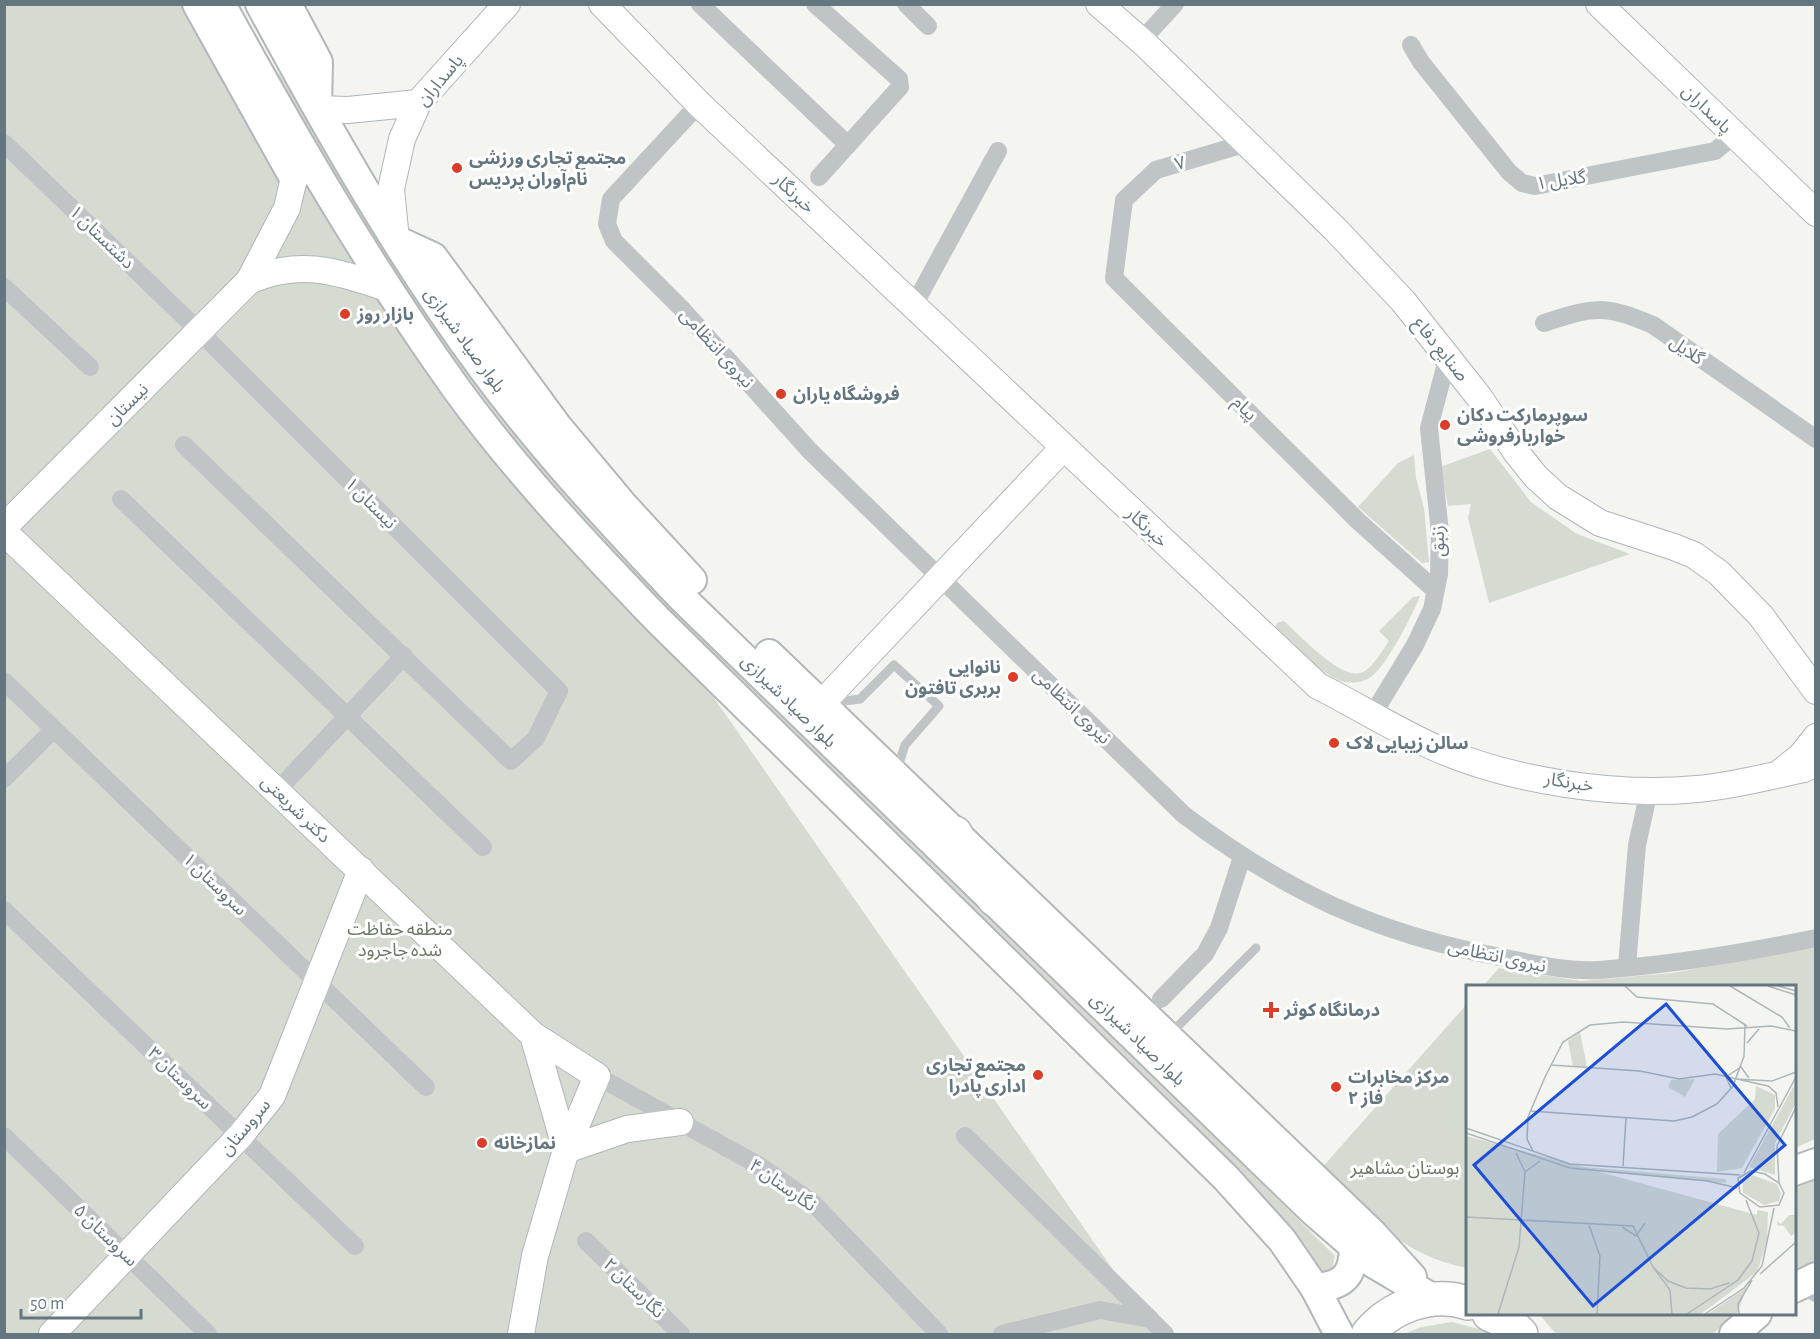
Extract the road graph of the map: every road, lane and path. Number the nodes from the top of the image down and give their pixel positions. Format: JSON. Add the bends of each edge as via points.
{"nodes":[{"id":1,"x":197,"y":4,"type":"edge"},
{"id":2,"x":222,"y":4,"type":"edge"},
{"id":3,"x":260,"y":4,"type":"edge"},
{"id":4,"x":287,"y":4,"type":"edge"},
{"id":5,"x":507,"y":4,"type":"edge"},
{"id":6,"x":602,"y":4,"type":"edge"},
{"id":7,"x":700,"y":4,"type":"edge"},
{"id":8,"x":815,"y":4,"type":"edge"},
{"id":9,"x":906,"y":4,"type":"edge"},
{"id":10,"x":1099,"y":4,"type":"edge"},
{"id":11,"x":1175,"y":4,"type":"edge"},
{"id":12,"x":1599,"y":4,"type":"edge"},
{"id":13,"x":928,"y":26,"type":"dead end"},
{"id":14,"x":1141,"y":40,"type":"junction"},
{"id":15,"x":1411,"y":45,"type":"dead end"},
{"id":16,"x":418,"y":103,"type":"junction"},
{"id":17,"x":699,"y":104,"type":"junction"},
{"id":18,"x":317,"y":109,"type":"junction"},
{"id":19,"x":288,"y":125,"type":"junction"},
{"id":20,"x":1734,"y":135,"type":"junction"},
{"id":21,"x":4,"y":143,"type":"edge"},
{"id":22,"x":1247,"y":143,"type":"junction"},
{"id":23,"x":848,"y":145,"type":"junction"},
{"id":24,"x":998,"y":151,"type":"dead end"},
{"id":25,"x":819,"y":177,"type":"dead end"},
{"id":26,"x":294,"y":178,"type":"junction"},
{"id":27,"x":1124,"y":200,"type":"joint"},
{"id":28,"x":1815,"y":213,"type":"edge"},
{"id":29,"x":396,"y":240,"type":"junction"},
{"id":30,"x":249,"y":280,"type":"junction"},
{"id":31,"x":4,"y":287,"type":"edge"},
{"id":32,"x":387,"y":288,"type":"junction"},
{"id":33,"x":914,"y":305,"type":"junction"},
{"id":34,"x":1544,"y":323,"type":"dead end"},
{"id":35,"x":199,"y":331,"type":"junction"},
{"id":36,"x":1448,"y":356,"type":"junction"},
{"id":37,"x":90,"y":368,"type":"dead end"},
{"id":38,"x":1815,"y":439,"type":"edge"},
{"id":39,"x":184,"y":445,"type":"dead end"},
{"id":40,"x":1063,"y":448,"type":"junction"},
{"id":41,"x":121,"y":499,"type":"dead end"},
{"id":42,"x":4,"y":530,"type":"edge"},
{"id":43,"x":940,"y":578,"type":"junction"},
{"id":44,"x":1436,"y":590,"type":"junction"},
{"id":45,"x":404,"y":656,"type":"junction"},
{"id":46,"x":4,"y":681,"type":"edge"},
{"id":47,"x":1815,"y":692,"type":"edge"},
{"id":48,"x":821,"y":704,"type":"junction"},
{"id":49,"x":1373,"y":714,"type":"junction"},
{"id":50,"x":347,"y":717,"type":"junction"},
{"id":51,"x":54,"y":729,"type":"junction"},
{"id":52,"x":1815,"y":737,"type":"edge"},
{"id":53,"x":1812,"y":767,"type":"edge"},
{"id":54,"x":1778,"y":774,"type":"junction"},
{"id":55,"x":895,"y":775,"type":"junction"},
{"id":56,"x":4,"y":779,"type":"edge"},
{"id":57,"x":1650,"y":790,"type":"junction"},
{"id":58,"x":277,"y":791,"type":"junction"},
{"id":59,"x":955,"y":833,"type":"junction"},
{"id":60,"x":483,"y":847,"type":"dead end"},
{"id":61,"x":1242,"y":857,"type":"junction"},
{"id":62,"x":361,"y":870,"type":"junction"},
{"id":63,"x":994,"y":899,"type":"junction"},
{"id":64,"x":4,"y":910,"type":"edge"},
{"id":65,"x":1815,"y":938,"type":"edge"},
{"id":66,"x":1256,"y":948,"type":"dead end"},
{"id":67,"x":1627,"y":966,"type":"junction"},
{"id":68,"x":317,"y":982,"type":"junction"},
{"id":69,"x":1161,"y":999,"type":"dead end"},
{"id":70,"x":533,"y":1035,"type":"junction"},
{"id":71,"x":1167,"y":1036,"type":"junction"},
{"id":72,"x":597,"y":1076,"type":"junction"},
{"id":73,"x":426,"y":1087,"type":"dead end"},
{"id":74,"x":680,"y":1122,"type":"junction"},
{"id":75,"x":4,"y":1136,"type":"edge"},
{"id":76,"x":240,"y":1136,"type":"junction"},
{"id":77,"x":965,"y":1136,"type":"dead end"},
{"id":78,"x":566,"y":1150,"type":"junction"},
{"id":79,"x":1815,"y":1163,"type":"edge"},
{"id":80,"x":1796,"y":1170,"type":"edge"},
{"id":81,"x":586,"y":1241,"type":"dead end"},
{"id":82,"x":355,"y":1246,"type":"dead end"},
{"id":83,"x":1354,"y":1248,"type":"junction"},
{"id":84,"x":127,"y":1255,"type":"junction"},
{"id":85,"x":1815,"y":1277,"type":"edge"},
{"id":86,"x":1796,"y":1287,"type":"edge"},
{"id":87,"x":1315,"y":1288,"type":"junction"},
{"id":88,"x":1796,"y":1288,"type":"edge"},
{"id":89,"x":1815,"y":1298,"type":"edge"},
{"id":90,"x":1432,"y":1299,"type":"junction"},
{"id":91,"x":1466,"y":1304,"type":"edge"},
{"id":92,"x":1493,"y":1315,"type":"edge"},
{"id":93,"x":1756,"y":1315,"type":"edge"},
{"id":94,"x":1150,"y":1318,"type":"junction"},
{"id":95,"x":52,"y":1335,"type":"edge"},
{"id":96,"x":208,"y":1335,"type":"edge"},
{"id":97,"x":521,"y":1335,"type":"edge"},
{"id":98,"x":681,"y":1335,"type":"edge"},
{"id":99,"x":939,"y":1335,"type":"edge"},
{"id":100,"x":1002,"y":1335,"type":"edge"},
{"id":101,"x":1165,"y":1335,"type":"edge"},
{"id":102,"x":1339,"y":1335,"type":"edge"},
{"id":103,"x":1368,"y":1335,"type":"edge"},
{"id":104,"x":1521,"y":1335,"type":"edge"},
{"id":105,"x":1734,"y":1335,"type":"edge"}],
"edges":[{"from":1,"to":26,"type":"main road"},
{"from":2,"to":19,"type":"main road","name":"بلوار صیاد شیرازی"},
{"from":3,"to":18,"type":"main road","name":"بلوار صیاد شیرازی"},
{"from":4,"to":18,"type":"main road","via":[[318,62]]},
{"from":5,"to":16,"type":"street","name":"پاسداران"},
{"from":6,"to":17,"type":"street","name":"خبرنگار"},
{"from":7,"to":23,"type":"street"},
{"from":8,"to":23,"type":"street","via":[[899,79],[900,87]]},
{"from":9,"to":13,"type":"street"},
{"from":10,"to":14,"type":"street","name":"صنایع دفاع"},
{"from":11,"to":14,"type":"street"},
{"from":12,"to":20,"type":"street","name":"پاسداران"},
{"from":14,"to":22,"type":"street","name":"صنایع دفاع"},
{"from":15,"to":20,"type":"street","name":"گلایل ۱","via":[[1509,172],[1522,183],[1535,186],[1715,151]]},
{"from":16,"to":18,"type":"street"},
{"from":16,"to":29,"type":"street","name":"پاسداران","via":[[402,140],[391,189]]},
{"from":17,"to":33,"type":"street","name":"خبرنگار"},
{"from":17,"to":43,"type":"street","name":"نیروی انتظامی","via":[[611,199],[607,224],[614,241],[681,308],[810,451]]},
{"from":18,"to":29,"type":"main road","name":"بلوار صیاد شیرازی"},
{"from":19,"to":26,"type":"street"},
{"from":19,"to":32,"type":"main road","name":"بلوار صیاد شیرازی"},
{"from":20,"to":28,"type":"street","name":"پاسداران"},
{"from":21,"to":35,"type":"street","name":"دشتستان ۱"},
{"from":22,"to":27,"type":"street","name":"۷","via":[[1156,170]]},
{"from":22,"to":36,"type":"street","name":"صنایع دفاع","via":[[1360,255]]},
{"from":23,"to":25,"type":"street"},
{"from":24,"to":33,"type":"street"},
{"from":26,"to":30,"type":"street","via":[[287,208]]},
{"from":27,"to":44,"type":"street","name":"پیام","via":[[1114,278],[1358,521]]},
{"from":29,"to":48,"type":"main road","via":[[433,257],[502,354],[623,505],[694,581]]},
{"from":29,"to":63,"type":"main road","name":"بلوار صیاد شیرازی","via":[[483,369],[608,520],[680,596]]},
{"from":30,"to":32,"type":"street","via":[[273,270],[326,269]]},
{"from":30,"to":35,"type":"street","name":"نیستان"},
{"from":31,"to":37,"type":"street"},
{"from":32,"to":87,"type":"main road","name":"بلوار صیاد شیرازی","via":[[456,388],[583,542],[665,628],[1227,1178],[1282,1240]]},
{"from":33,"to":40,"type":"street","name":"خبرنگار"},
{"from":34,"to":38,"type":"street","name":"گلایل","via":[[1588,308],[1624,313],[1653,325]]},
{"from":35,"to":42,"type":"street","name":"نیستان"},
{"from":35,"to":45,"type":"street","name":"نیستان ۱","via":[[559,691],[536,738],[511,761]]},
{"from":36,"to":44,"type":"street","name":"زنبق","via":[[1429,428],[1440,533]]},
{"from":36,"to":47,"type":"street","name":"صنایع دفاع","via":[[1518,456],[1558,497],[1600,523],[1694,555],[1719,573],[1761,616]]},
{"from":39,"to":45,"type":"street"},
{"from":40,"to":43,"type":"street"},
{"from":40,"to":49,"type":"street","name":"خبرنگار","via":[[1318,686]]},
{"from":41,"to":50,"type":"street"},
{"from":42,"to":58,"type":"street","name":"دکتر شریعتی"},
{"from":43,"to":48,"type":"street"},
{"from":43,"to":61,"type":"street","name":"نیروی انتظامی","via":[[1184,814]]},
{"from":44,"to":49,"type":"street","name":"زنبق","via":[[1432,609],[1415,645]]},
{"from":45,"to":50,"type":"street"},
{"from":46,"to":51,"type":"street","name":"سروستان ۱"},
{"from":48,"to":55,"type":"main road"},
{"from":48,"to":55,"type":"lane","via":[[860,699],[894,665],[939,705],[905,745]]},
{"from":49,"to":57,"type":"street","name":"خبرنگار","via":[[1439,749],[1495,767],[1555,782]]},
{"from":50,"to":58,"type":"street"},
{"from":50,"to":60,"type":"street"},
{"from":51,"to":56,"type":"street"},
{"from":51,"to":68,"type":"street","name":"سروستان ۱"},
{"from":52,"to":54,"type":"street","via":[[1801,756]]},
{"from":53,"to":54,"type":"street","name":"خبرنگار"},
{"from":54,"to":57,"type":"street","name":"خبرنگار","via":[[1698,789]]},
{"from":55,"to":59,"type":"main road"},
{"from":57,"to":67,"type":"street","via":[[1637,846]]},
{"from":58,"to":62,"type":"street","name":"دکتر شریعتی"},
{"from":59,"to":63,"type":"highway"},
{"from":59,"to":71,"type":"main road"},
{"from":61,"to":67,"type":"street","name":"نیروی انتظامی","via":[[1318,901],[1395,932],[1562,969]]},
{"from":61,"to":69,"type":"street","via":[[1219,928],[1205,954]]},
{"from":62,"to":68,"type":"street","name":"سروستان"},
{"from":62,"to":70,"type":"street","name":"دکتر شریعتی"},
{"from":63,"to":83,"type":"main road","name":"بلوار صیاد شیرازی"},
{"from":64,"to":76,"type":"street","name":"سروستان ۳"},
{"from":65,"to":67,"type":"street","name":"نیروی انتظامی","via":[[1701,959]]},
{"from":66,"to":71,"type":"lane"},
{"from":68,"to":73,"type":"street","name":"سروستان ۱"},
{"from":68,"to":76,"type":"street","name":"سروستان","via":[[272,1096]]},
{"from":70,"to":72,"type":"street","name":"دکتر شریعتی"},
{"from":70,"to":78,"type":"street"},
{"from":71,"to":90,"type":"main road","via":[[1372,1233]]},
{"from":72,"to":74,"type":"street","name":"نگارستان ۴"},
{"from":72,"to":78,"type":"street"},
{"from":74,"to":78,"type":"street","via":[[627,1129]]},
{"from":74,"to":99,"type":"street","name":"نگارستان ۴","via":[[758,1165],[813,1203]]},
{"from":75,"to":84,"type":"street","name":"سروستان ۵"},
{"from":76,"to":82,"type":"street","name":"سروستان ۳"},
{"from":76,"to":84,"type":"street","name":"سروستان"},
{"from":77,"to":94,"type":"street"},
{"from":78,"to":97,"type":"street","via":[[535,1256]]},
{"from":79,"to":80,"type":"main road"},
{"from":81,"to":98,"type":"street","name":"نگارستان ۲"},
{"from":83,"to":87,"type":"main road","via":[[1353,1264],[1345,1278],[1331,1287]]},
{"from":83,"to":90,"type":"main road","name":"بلوار صیاد شیرازی","via":[[1402,1283]]},
{"from":84,"to":95,"type":"street","name":"سروستان"},
{"from":84,"to":96,"type":"street","name":"سروستان ۵"},
{"from":85,"to":86,"type":"main road"},
{"from":87,"to":102,"type":"main road","name":"بلوار صیاد شیرازی"},
{"from":88,"to":89,"type":"lane"},
{"from":90,"to":91,"type":"highway"},
{"from":90,"to":103,"type":"highway","via":[[1388,1315]]},
{"from":92,"to":104,"type":"highway","via":[[1511,1324]]},
{"from":93,"to":105,"type":"main road"},
{"from":94,"to":100,"type":"street","via":[[1100,1310]]},
{"from":94,"to":101,"type":"street"}]}
